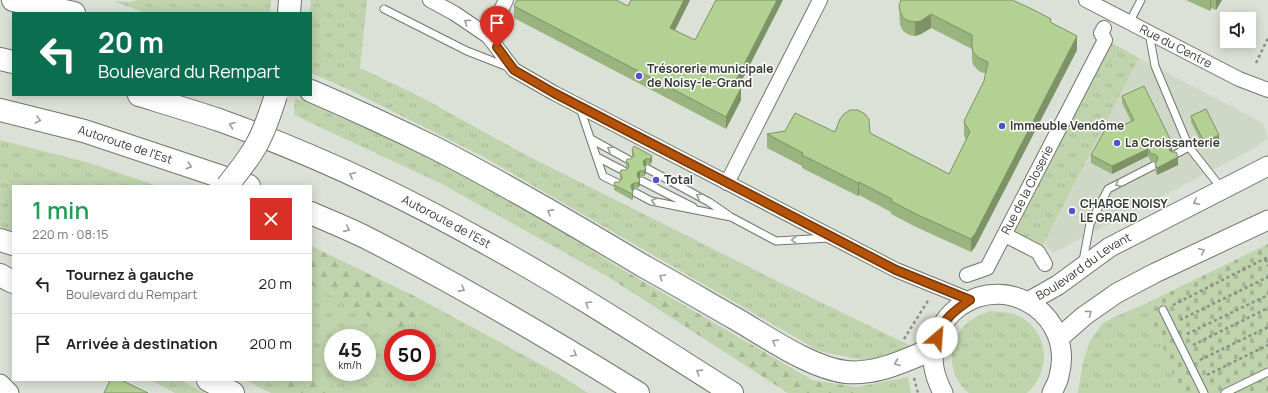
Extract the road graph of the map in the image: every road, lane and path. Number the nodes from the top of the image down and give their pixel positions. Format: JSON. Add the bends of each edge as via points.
{"nodes":[{"id":1,"x":13,"y":0,"type":"edge"},
{"id":2,"x":290,"y":0,"type":"edge"},
{"id":3,"x":430,"y":0,"type":"edge"},
{"id":4,"x":506,"y":0,"type":"edge"},
{"id":5,"x":820,"y":0,"type":"edge"},
{"id":6,"x":1086,"y":0,"type":"edge"},
{"id":7,"x":1141,"y":0,"type":"edge"},
{"id":8,"x":384,"y":9,"type":"dead end"},
{"id":9,"x":69,"y":12,"type":"edge"},
{"id":10,"x":289,"y":12,"type":"edge"},
{"id":11,"x":1130,"y":22,"type":"junction"},
{"id":12,"x":1104,"y":28,"type":"dead end"},
{"id":13,"x":1149,"y":33,"type":"junction"},
{"id":14,"x":488,"y":36,"type":"junction"},
{"id":15,"x":1268,"y":38,"type":"edge"},
{"id":16,"x":0,"y":59,"type":"edge"},
{"id":17,"x":12,"y":62,"type":"edge"},
{"id":18,"x":1256,"y":63,"type":"dead end"},
{"id":19,"x":514,"y":70,"type":"junction"},
{"id":20,"x":1239,"y":79,"type":"junction"},
{"id":21,"x":1268,"y":90,"type":"edge"},
{"id":22,"x":312,"y":91,"type":"edge"},
{"id":23,"x":142,"y":96,"type":"edge"},
{"id":24,"x":276,"y":96,"type":"edge"},
{"id":25,"x":1268,"y":101,"type":"edge"},
{"id":26,"x":579,"y":106,"type":"junction"},
{"id":27,"x":0,"y":110,"type":"edge"},
{"id":28,"x":591,"y":139,"type":"junction"},
{"id":29,"x":1189,"y":147,"type":"junction"},
{"id":30,"x":1174,"y":155,"type":"edge"},
{"id":31,"x":597,"y":157,"type":"junction"},
{"id":32,"x":629,"y":160,"type":"edge"},
{"id":33,"x":1153,"y":166,"type":"edge"},
{"id":34,"x":1268,"y":166,"type":"edge"},
{"id":35,"x":648,"y":169,"type":"edge"},
{"id":36,"x":624,"y":171,"type":"edge"},
{"id":37,"x":642,"y":181,"type":"edge"},
{"id":38,"x":617,"y":183,"type":"edge"},
{"id":39,"x":727,"y":183,"type":"junction"},
{"id":40,"x":228,"y":185,"type":"edge"},
{"id":41,"x":246,"y":185,"type":"edge"},
{"id":42,"x":1222,"y":189,"type":"junction"},
{"id":43,"x":636,"y":193,"type":"edge"},
{"id":44,"x":700,"y":211,"type":"junction"},
{"id":45,"x":312,"y":213,"type":"edge"},
{"id":46,"x":731,"y":218,"type":"junction"},
{"id":47,"x":1268,"y":220,"type":"edge"},
{"id":48,"x":1005,"y":234,"type":"junction"},
{"id":49,"x":833,"y":238,"type":"junction"},
{"id":50,"x":0,"y":240,"type":"edge"},
{"id":51,"x":12,"y":244,"type":"edge"},
{"id":52,"x":1268,"y":257,"type":"edge"},
{"id":53,"x":1265,"y":259,"type":"junction"},
{"id":54,"x":1045,"y":264,"type":"dead end"},
{"id":55,"x":1268,"y":266,"type":"edge"},
{"id":56,"x":1082,"y":267,"type":"junction"},
{"id":57,"x":0,"y":275,"type":"edge"},
{"id":58,"x":967,"y":275,"type":"dead end"},
{"id":59,"x":1268,"y":277,"type":"edge"},
{"id":60,"x":12,"y":281,"type":"edge"},
{"id":61,"x":1268,"y":295,"type":"edge"},
{"id":62,"x":970,"y":300,"type":"junction"},
{"id":63,"x":1028,"y":302,"type":"junction"},
{"id":64,"x":1268,"y":308,"type":"edge"},
{"id":65,"x":1163,"y":310,"type":"joint"},
{"id":66,"x":1171,"y":325,"type":"junction"},
{"id":67,"x":1268,"y":327,"type":"edge"},
{"id":68,"x":1059,"y":338,"type":"junction"},
{"id":69,"x":1178,"y":339,"type":"junction"},
{"id":70,"x":1268,"y":345,"type":"edge"},
{"id":71,"x":933,"y":349,"type":"junction"},
{"id":72,"x":1183,"y":350,"type":"junction"},
{"id":73,"x":1190,"y":365,"type":"junction"},
{"id":74,"x":1268,"y":372,"type":"edge"},
{"id":75,"x":1197,"y":379,"type":"junction"},
{"id":76,"x":210,"y":381,"type":"edge"},
{"id":77,"x":0,"y":384,"type":"edge"},
{"id":78,"x":9,"y":393,"type":"edge"},
{"id":79,"x":233,"y":393,"type":"edge"},
{"id":80,"x":638,"y":393,"type":"edge"},
{"id":81,"x":732,"y":393,"type":"edge"},
{"id":82,"x":943,"y":393,"type":"edge"},
{"id":83,"x":1052,"y":393,"type":"edge"},
{"id":84,"x":1204,"y":393,"type":"edge"},
{"id":85,"x":1226,"y":393,"type":"edge"}],
"edges":[{"from":1,"to":9,"type":"highway"},
{"from":2,"to":10,"type":"highway"},
{"from":14,"to":3,"type":"street","one_way":true},
{"from":4,"to":14,"type":"street"},
{"from":5,"to":39,"type":"street"},
{"from":6,"to":11,"type":"street","name":"Rue du Centre"},
{"from":7,"to":11,"type":"lane"},
{"from":8,"to":19,"type":"lane","via":[[467,51]]},
{"from":11,"to":13,"type":"street","name":"Rue du Centre"},
{"from":12,"to":48,"type":"street","name":"Rue de la Closerie","via":[[1101,33],[1105,40]]},
{"from":13,"to":20,"type":"street","name":"Rue du Centre"},
{"from":13,"to":29,"type":"lane","via":[[1155,66]]},
{"from":14,"to":19,"type":"street"},
{"from":15,"to":18,"type":"path"},
{"from":16,"to":17,"type":"highway"},
{"from":19,"to":26,"type":"street"},
{"from":20,"to":21,"type":"street","name":"Rue du Centre"},
{"from":20,"to":25,"type":"street"},
{"from":71,"to":22,"type":"highway","one_way":true,"via":[[893,365],[864,372],[846,372],[809,360],[449,156]]},
{"from":81,"to":23,"type":"highway","name":"Autoroute de l’Est","one_way":true,"via":[[556,284],[446,221],[283,145],[218,120]]},
{"from":24,"to":40,"type":"highway","bridge":true,"via":[[258,144]]},
{"from":26,"to":28,"type":"lane"},
{"from":26,"to":39,"type":"street"},
{"from":27,"to":41,"type":"highway","name":"Autoroute de l’Est","one_way":true,"via":[[84,131]]},
{"from":28,"to":31,"type":"lane"},
{"from":32,"to":28,"type":"lane","one_way":true},
{"from":29,"to":30,"type":"lane"},
{"from":29,"to":42,"type":"lane"},
{"from":31,"to":36,"type":"lane"},
{"from":31,"to":38,"type":"lane","via":[[603,176]]},
{"from":33,"to":56,"type":"lane","one_way":true,"via":[[1108,189],[1090,224]]},
{"from":34,"to":42,"type":"main road","name":"Boulevard du Levant"},
{"from":46,"to":35,"type":"lane","one_way":true,"via":[[709,202]]},
{"from":37,"to":44,"type":"lane"},
{"from":39,"to":49,"type":"street"},
{"from":42,"to":56,"type":"main road","name":"Boulevard du Levant","one_way":true,"via":[[1110,247]]},
{"from":44,"to":43,"type":"lane","one_way":true,"via":[[651,201]]},
{"from":44,"to":46,"type":"lane"},
{"from":45,"to":80,"type":"highway","one_way":true,"via":[[366,237],[448,281]]},
{"from":49,"to":46,"type":"lane","one_way":true,"via":[[776,241]]},
{"from":68,"to":47,"type":"main road","one_way":true,"via":[[1084,316],[1117,293]]},
{"from":48,"to":54,"type":"street","via":[[1038,252]]},
{"from":48,"to":58,"type":"street","name":"Rue de la Closerie","via":[[987,268]]},
{"from":49,"to":62,"type":"street","via":[[896,270]]},
{"from":50,"to":51,"type":"highway"},
{"from":52,"to":53,"type":"path"},
{"from":53,"to":55,"type":"path"},
{"from":53,"to":65,"type":"path"},
{"from":56,"to":63,"type":"main road","name":"Boulevard du Levant","via":[[1058,285]]},
{"from":57,"to":60,"type":"highway"},
{"from":59,"to":66,"type":"path"},
{"from":61,"to":69,"type":"path"},
{"from":62,"to":63,"type":"main road","via":[[989,294],[1009,295]]},
{"from":62,"to":71,"type":"main road","via":[[952,312],[940,328]]},
{"from":63,"to":68,"type":"main road","via":[[1041,311]]},
{"from":64,"to":72,"type":"path"},
{"from":65,"to":66,"type":"lane"},
{"from":66,"to":69,"type":"lane"},
{"from":67,"to":73,"type":"path"},
{"from":68,"to":83,"type":"main road","via":[[1062,358],[1059,377]]},
{"from":69,"to":72,"type":"lane"},
{"from":70,"to":75,"type":"path"},
{"from":71,"to":82,"type":"main road","via":[[936,380]]},
{"from":72,"to":73,"type":"lane"},
{"from":73,"to":75,"type":"lane"},
{"from":74,"to":85,"type":"lane"},
{"from":75,"to":84,"type":"lane"},
{"from":76,"to":79,"type":"highway"},
{"from":77,"to":78,"type":"main road"}]}
